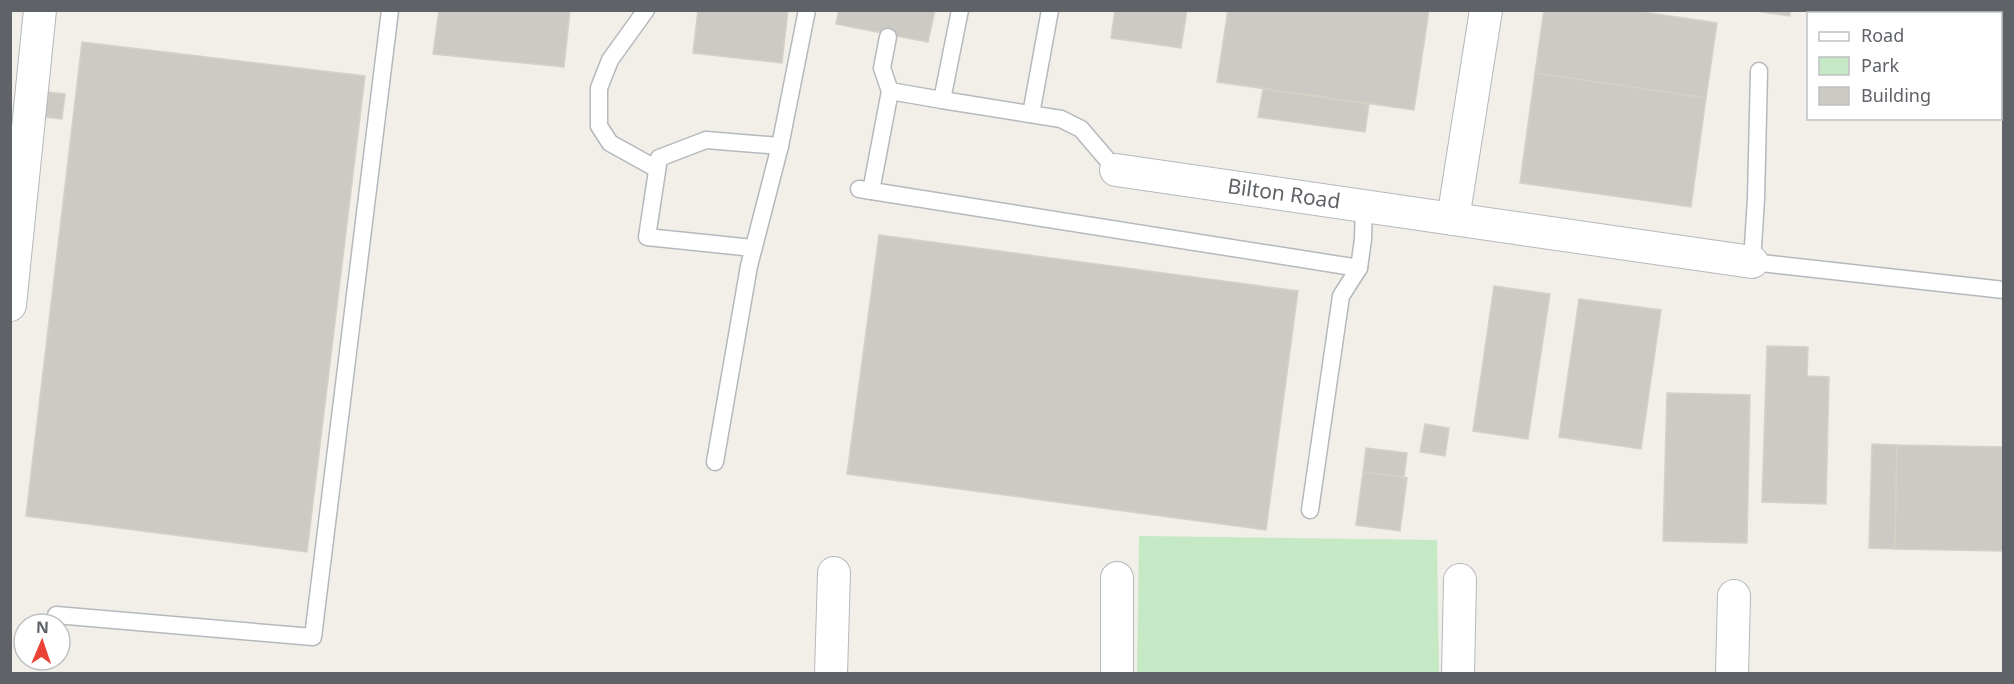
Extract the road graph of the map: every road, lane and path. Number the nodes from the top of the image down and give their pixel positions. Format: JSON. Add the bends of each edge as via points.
{"nodes":[{"id":1,"x":40,"y":10,"type":"edge"},
{"id":2,"x":390,"y":10,"type":"edge"},
{"id":3,"x":646,"y":10,"type":"edge"},
{"id":4,"x":807,"y":10,"type":"edge"},
{"id":5,"x":960,"y":10,"type":"edge"},
{"id":6,"x":1050,"y":10,"type":"edge"},
{"id":7,"x":1486,"y":10,"type":"edge"},
{"id":8,"x":888,"y":37,"type":"dead end"},
{"id":9,"x":1759,"y":71,"type":"dead end"},
{"id":10,"x":890,"y":91,"type":"junction"},
{"id":11,"x":942,"y":100,"type":"junction"},
{"id":12,"x":1031,"y":114,"type":"junction"},
{"id":13,"x":780,"y":146,"type":"junction"},
{"id":14,"x":657,"y":169,"type":"junction"},
{"id":15,"x":1116,"y":170,"type":"joint"},
{"id":16,"x":1364,"y":206,"type":"junction"},
{"id":17,"x":1453,"y":219,"type":"junction"},
{"id":18,"x":753,"y":248,"type":"junction"},
{"id":19,"x":1752,"y":262,"type":"junction"},
{"id":20,"x":1359,"y":268,"type":"junction"},
{"id":21,"x":2004,"y":290,"type":"edge"},
{"id":22,"x":10,"y":305,"type":"edge"},
{"id":23,"x":715,"y":462,"type":"dead end"},
{"id":24,"x":1310,"y":510,"type":"dead end"},
{"id":25,"x":834,"y":573,"type":"dead end"},
{"id":26,"x":1117,"y":578,"type":"dead end"},
{"id":27,"x":1460,"y":579,"type":"dead end"},
{"id":28,"x":1734,"y":596,"type":"dead end"},
{"id":29,"x":72,"y":616,"type":"edge"},
{"id":30,"x":831,"y":674,"type":"edge"},
{"id":31,"x":1117,"y":674,"type":"edge"},
{"id":32,"x":1458,"y":674,"type":"edge"},
{"id":33,"x":1732,"y":674,"type":"edge"}],
"edges":[{"from":1,"to":22,"type":"street"},
{"from":2,"to":29,"type":"lane","via":[[313,637]]},
{"from":3,"to":14,"type":"lane","via":[[610,60],[599,88],[599,126],[610,143]]},
{"from":4,"to":13,"type":"lane"},
{"from":5,"to":11,"type":"lane"},
{"from":6,"to":12,"type":"lane"},
{"from":7,"to":17,"type":"street"},
{"from":8,"to":10,"type":"lane","via":[[882,68]]},
{"from":9,"to":19,"type":"lane"},
{"from":10,"to":11,"type":"lane"},
{"from":10,"to":20,"type":"lane","via":[[865,190]]},
{"from":11,"to":12,"type":"lane"},
{"from":12,"to":15,"type":"lane","via":[[1061,119],[1081,129]]},
{"from":13,"to":14,"type":"lane","via":[[706,140],[659,158]]},
{"from":13,"to":18,"type":"lane"},
{"from":14,"to":18,"type":"lane","via":[[647,237]]},
{"from":15,"to":16,"type":"street","name":"Bilton Road"},
{"from":16,"to":17,"type":"street","name":"Bilton Road"},
{"from":16,"to":20,"type":"lane"},
{"from":17,"to":19,"type":"street","name":"Bilton Road"},
{"from":18,"to":23,"type":"lane"},
{"from":19,"to":21,"type":"lane"},
{"from":20,"to":24,"type":"lane","via":[[1341,296]]},
{"from":25,"to":30,"type":"street"},
{"from":26,"to":31,"type":"street"},
{"from":27,"to":32,"type":"street"},
{"from":28,"to":33,"type":"street"}]}
